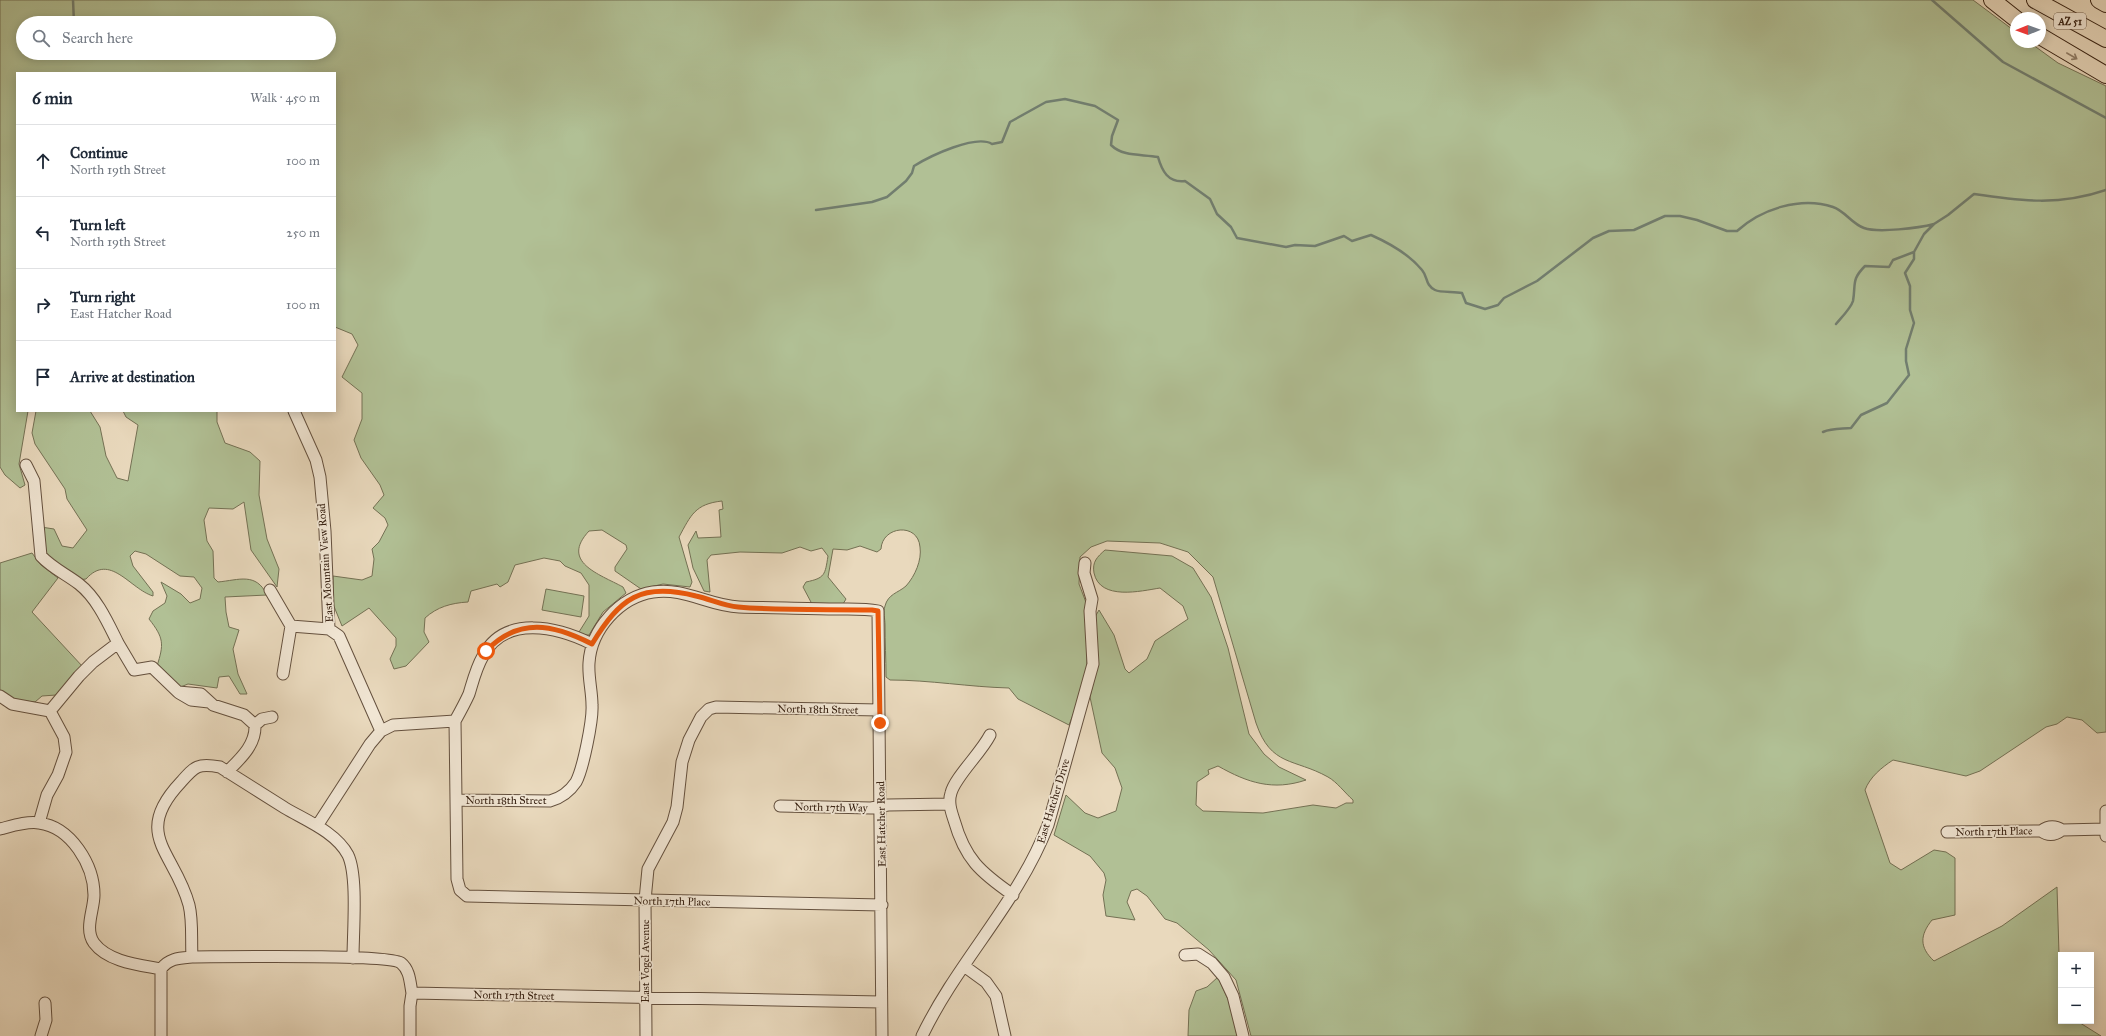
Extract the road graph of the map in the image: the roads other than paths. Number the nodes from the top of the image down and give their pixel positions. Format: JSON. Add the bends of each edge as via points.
{"nodes":[{"id":1,"x":1992,"y":0,"type":"edge"},
{"id":2,"x":2034,"y":0,"type":"edge"},
{"id":3,"x":2099,"y":0,"type":"edge"},
{"id":4,"x":2106,"y":4,"type":"edge"},
{"id":5,"x":2010,"y":14,"type":"edge"},
{"id":6,"x":2046,"y":40,"type":"edge"},
{"id":7,"x":2106,"y":40,"type":"edge"},
{"id":8,"x":2106,"y":75,"type":"edge"},
{"id":9,"x":294,"y":412,"type":"edge"},
{"id":10,"x":26,"y":466,"type":"dead end"},
{"id":11,"x":1086,"y":563,"type":"dead end"},
{"id":12,"x":270,"y":590,"type":"dead end"},
{"id":13,"x":291,"y":626,"type":"junction"},
{"id":14,"x":330,"y":629,"type":"junction"},
{"id":15,"x":118,"y":643,"type":"junction"},
{"id":16,"x":592,"y":644,"type":"junction"},
{"id":17,"x":283,"y":674,"type":"dead end"},
{"id":18,"x":0,"y":696,"type":"edge"},
{"id":19,"x":708,"y":708,"type":"joint"},
{"id":20,"x":879,"y":710,"type":"junction"},
{"id":21,"x":50,"y":711,"type":"junction"},
{"id":22,"x":272,"y":717,"type":"dead end"},
{"id":23,"x":455,"y":721,"type":"junction"},
{"id":24,"x":255,"y":725,"type":"junction"},
{"id":25,"x":381,"y":731,"type":"junction"},
{"id":26,"x":990,"y":735,"type":"dead end"},
{"id":27,"x":227,"y":772,"type":"junction"},
{"id":28,"x":456,"y":800,"type":"junction"},
{"id":29,"x":950,"y":804,"type":"junction"},
{"id":30,"x":780,"y":806,"type":"dead end"},
{"id":31,"x":881,"y":806,"type":"junction"},
{"id":32,"x":2106,"y":811,"type":"edge"},
{"id":33,"x":39,"y":823,"type":"junction"},
{"id":34,"x":317,"y":826,"type":"junction"},
{"id":35,"x":0,"y":829,"type":"edge"},
{"id":36,"x":2106,"y":829,"type":"edge"},
{"id":37,"x":1947,"y":832,"type":"dead end"},
{"id":38,"x":2106,"y":836,"type":"edge"},
{"id":39,"x":1013,"y":895,"type":"junction"},
{"id":40,"x":645,"y":900,"type":"junction"},
{"id":41,"x":882,"y":905,"type":"junction"},
{"id":42,"x":1185,"y":955,"type":"dead end"},
{"id":43,"x":192,"y":957,"type":"junction"},
{"id":44,"x":353,"y":958,"type":"junction"},
{"id":45,"x":964,"y":966,"type":"junction"},
{"id":46,"x":161,"y":968,"type":"junction"},
{"id":47,"x":412,"y":993,"type":"junction"},
{"id":48,"x":645,"y":998,"type":"junction"},
{"id":49,"x":881,"y":1002,"type":"junction"},
{"id":50,"x":45,"y":1003,"type":"dead end"},
{"id":51,"x":41,"y":1036,"type":"edge"},
{"id":52,"x":161,"y":1036,"type":"edge"},
{"id":53,"x":410,"y":1036,"type":"edge"},
{"id":54,"x":646,"y":1036,"type":"edge"},
{"id":55,"x":882,"y":1036,"type":"edge"},
{"id":56,"x":922,"y":1036,"type":"edge"},
{"id":57,"x":1005,"y":1036,"type":"edge"},
{"id":58,"x":1243,"y":1036,"type":"edge"}],
"edges":[{"from":1,"to":5,"type":"highway"},
{"from":2,"to":7,"type":"highway","number":"AZ 51"},
{"from":3,"to":4,"type":"highway"},
{"from":6,"to":8,"type":"highway","one_way":true},
{"from":9,"to":14,"type":"street","name":"East Mountain View Road","via":[[316,460],[320,478]]},
{"from":10,"to":15,"type":"street","via":[[34,481],[41,556],[85,590],[101,611]]},
{"from":11,"to":39,"type":"street","name":"East Hatcher Drive","via":[[1084,573],[1092,599],[1090,611],[1093,664],[1048,825],[1041,844]]},
{"from":12,"to":13,"type":"street"},
{"from":13,"to":14,"type":"street"},
{"from":13,"to":17,"type":"street"},
{"from":14,"to":25,"type":"street","name":"East Mountain View Road","via":[[339,636]]},
{"from":15,"to":21,"type":"street","via":[[83,672]]},
{"from":15,"to":24,"type":"street","via":[[134,670],[152,667],[178,692],[191,700],[210,702],[244,715]]},
{"from":16,"to":20,"type":"street","name":"East Hatcher Road","via":[[619,607],[639,594],[661,591],[676,591],[736,607],[878,611]]},
{"from":16,"to":23,"type":"street","via":[[554,629],[529,627],[511,631],[486,651]]},
{"from":16,"to":28,"type":"street","name":"North 18th Street","via":[[589,663],[592,720],[579,775],[572,788],[558,799],[550,801]]},
{"from":18,"to":21,"type":"street","via":[[12,704]]},
{"from":19,"to":20,"type":"street","name":"North 18th Street"},
{"from":19,"to":40,"type":"street","name":"East Vogel Avenue","via":[[688,743],[680,774],[673,822],[648,869]]},
{"from":20,"to":31,"type":"street","name":"East Hatcher Road"},
{"from":21,"to":33,"type":"street","via":[[64,737],[66,752],[47,795]]},
{"from":22,"to":24,"type":"street","via":[[262,719]]},
{"from":23,"to":25,"type":"street","via":[[393,725]]},
{"from":23,"to":28,"type":"street"},
{"from":24,"to":27,"type":"street","via":[[255,732],[247,750]]},
{"from":25,"to":34,"type":"street"},
{"from":26,"to":29,"type":"street","via":[[950,792]]},
{"from":27,"to":34,"type":"street"},
{"from":27,"to":43,"type":"street","via":[[220,767],[195,767],[164,802],[159,813],[157,826],[160,845],[184,888],[189,905]]},
{"from":28,"to":40,"type":"street","name":"North 17th Place","via":[[457,878],[462,893],[476,897]]},
{"from":29,"to":31,"type":"street"},
{"from":29,"to":39,"type":"street","via":[[957,830],[974,864]]},
{"from":30,"to":31,"type":"street","name":"North 17th Way"},
{"from":31,"to":41,"type":"street","name":"East Hatcher Road"},
{"from":32,"to":36,"type":"street"},
{"from":33,"to":35,"type":"street"},
{"from":33,"to":46,"type":"street","via":[[63,833],[84,857],[93,880],[94,896],[89,926],[94,942],[116,958]]},
{"from":34,"to":44,"type":"street","via":[[344,849],[351,864]]},
{"from":36,"to":37,"type":"street","name":"North 17th Place","via":[[2062,830],[2056,835],[2047,835],[2041,830]]},
{"from":36,"to":38,"type":"street"},
{"from":39,"to":45,"type":"street","name":"East Hatcher Drive"},
{"from":40,"to":41,"type":"street","name":"North 17th Place"},
{"from":40,"to":48,"type":"street","name":"East Vogel Avenue"},
{"from":41,"to":49,"type":"street","name":"East Hatcher Road"},
{"from":42,"to":58,"type":"street","via":[[1198,954],[1212,963],[1224,977],[1233,996]]},
{"from":43,"to":44,"type":"street"},
{"from":43,"to":46,"type":"street","via":[[171,960]]},
{"from":44,"to":47,"type":"street","via":[[400,962],[408,971]]},
{"from":45,"to":56,"type":"street","name":"East Hatcher Drive"},
{"from":45,"to":57,"type":"street","via":[[986,982],[996,996]]},
{"from":46,"to":52,"type":"street"},
{"from":47,"to":48,"type":"street","name":"North 17th Street"},
{"from":47,"to":53,"type":"street"},
{"from":48,"to":49,"type":"street","name":"North 17th Street"},
{"from":48,"to":54,"type":"street","name":"East Vogel Avenue"},
{"from":49,"to":55,"type":"street","name":"East Hatcher Road"},
{"from":50,"to":51,"type":"street","via":[[46,1020]]}]}
